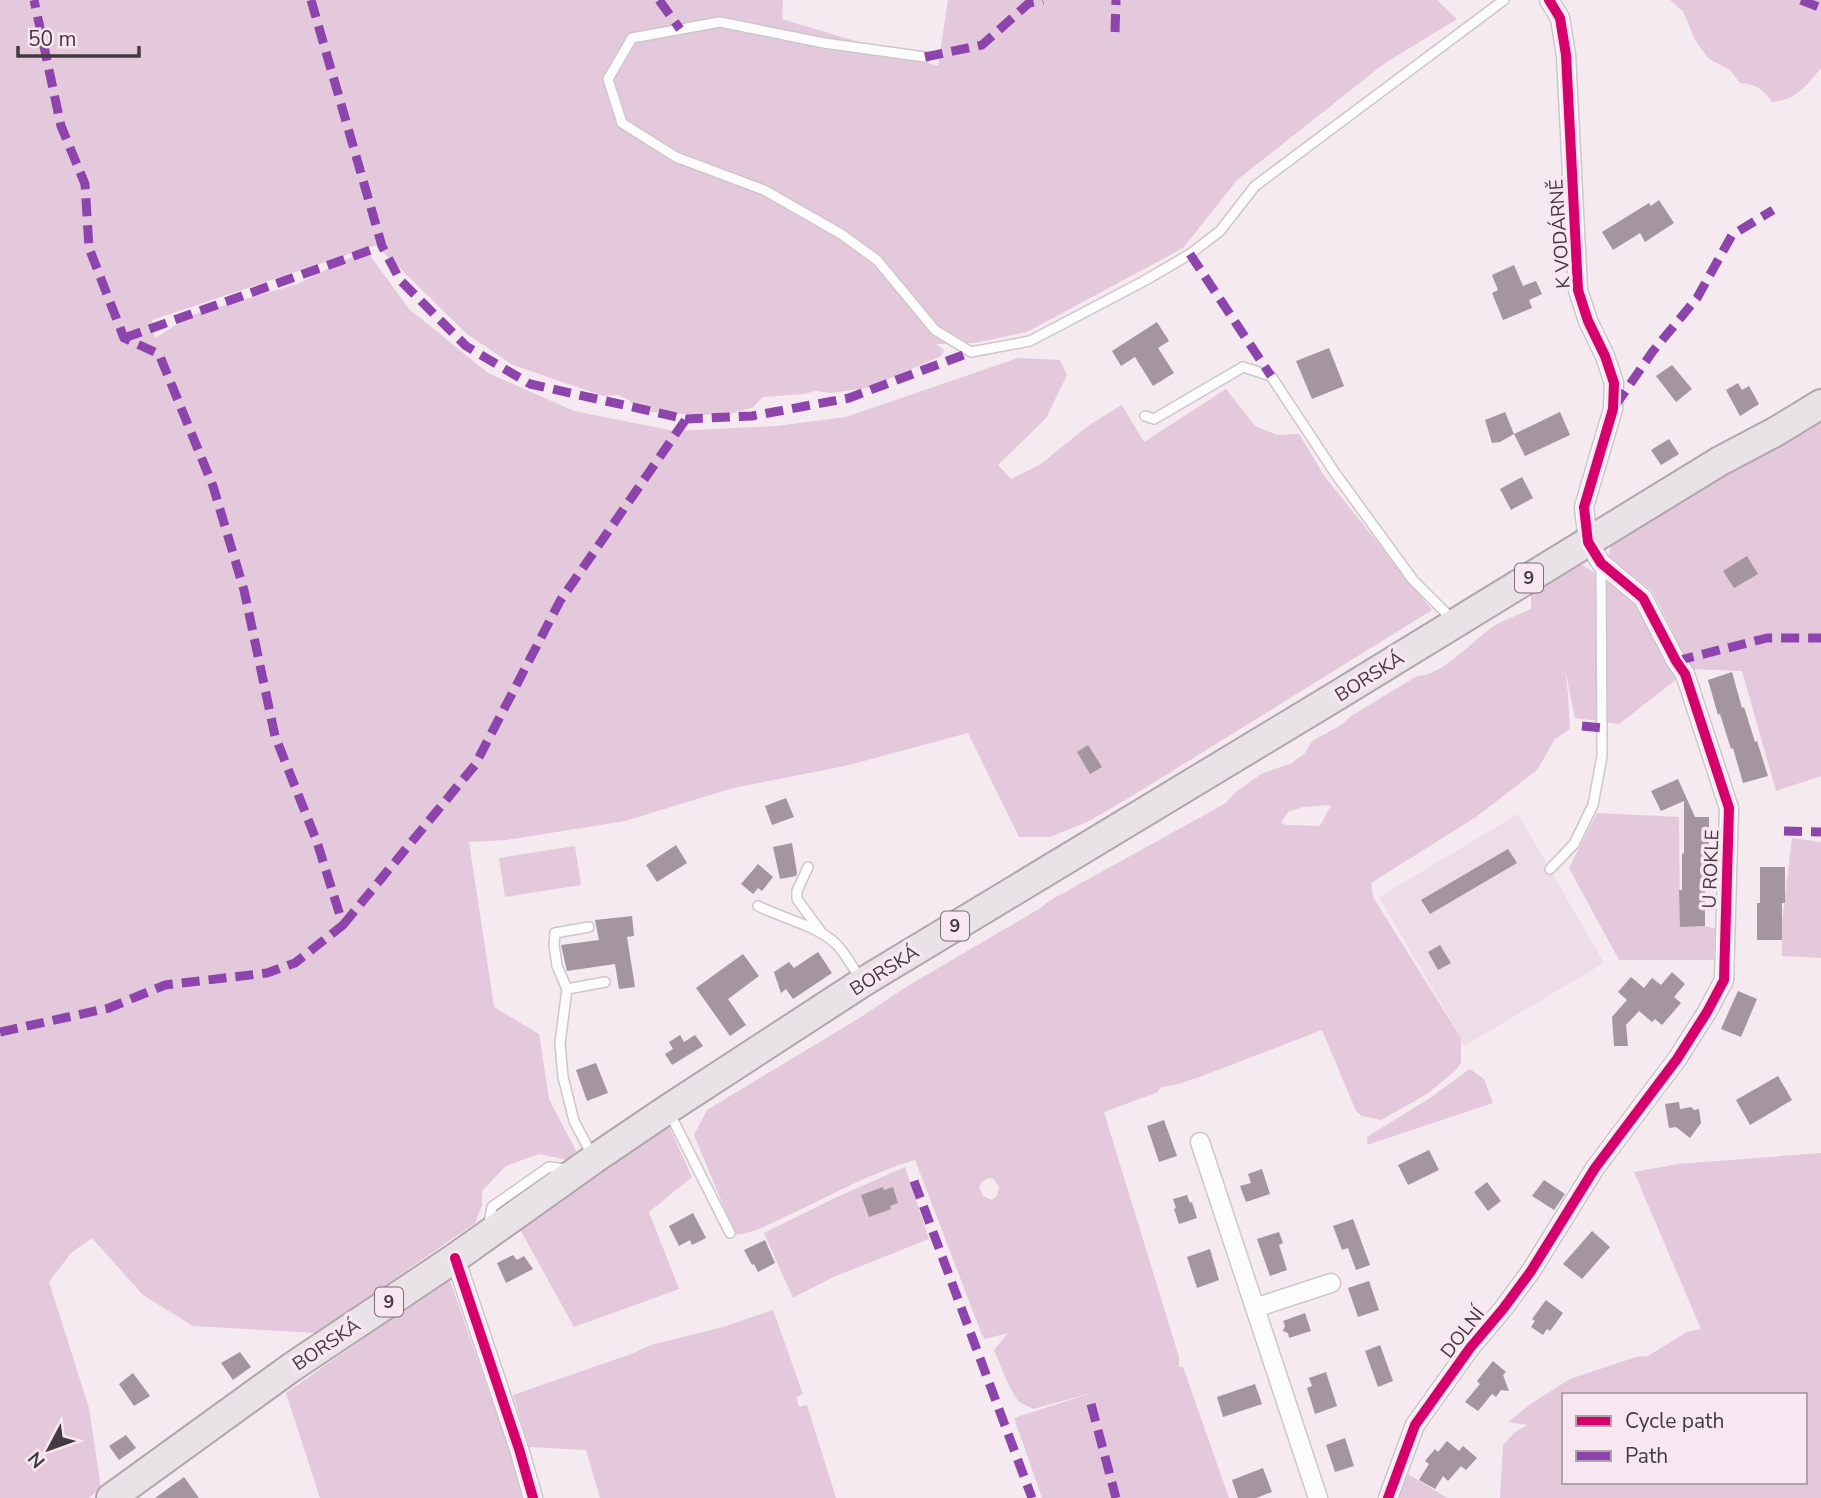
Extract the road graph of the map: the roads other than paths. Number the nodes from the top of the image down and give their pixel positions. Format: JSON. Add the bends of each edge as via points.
{"nodes":[{"id":1,"x":1504,"y":0,"type":"edge"},
{"id":2,"x":1549,"y":0,"type":"edge"},
{"id":3,"x":925,"y":57,"type":"dead end"},
{"id":4,"x":1821,"y":387,"type":"edge"},
{"id":5,"x":1821,"y":404,"type":"edge"},
{"id":6,"x":1145,"y":416,"type":"dead end"},
{"id":7,"x":1720,"y":461,"type":"junction"},
{"id":8,"x":1595,"y":553,"type":"junction"},
{"id":9,"x":1455,"y":622,"type":"junction"},
{"id":10,"x":808,"y":867,"type":"dead end"},
{"id":11,"x":1550,"y":869,"type":"dead end"},
{"id":12,"x":758,"y":906,"type":"dead end"},
{"id":13,"x":589,"y":927,"type":"dead end"},
{"id":14,"x":822,"y":933,"type":"junction"},
{"id":15,"x":605,"y":982,"type":"dead end"},
{"id":16,"x":863,"y":982,"type":"junction"},
{"id":17,"x":567,"y":989,"type":"junction"},
{"id":18,"x":668,"y":1109,"type":"junction"},
{"id":19,"x":1200,"y":1142,"type":"dead end"},
{"id":20,"x":587,"y":1164,"type":"junction"},
{"id":21,"x":1578,"y":1194,"type":"joint"},
{"id":22,"x":730,"y":1233,"type":"dead end"},
{"id":23,"x":455,"y":1258,"type":"junction"},
{"id":24,"x":1331,"y":1283,"type":"dead end"},
{"id":25,"x":1255,"y":1308,"type":"junction"},
{"id":26,"x":112,"y":1498,"type":"edge"},
{"id":27,"x":533,"y":1498,"type":"edge"},
{"id":28,"x":1318,"y":1498,"type":"edge"},
{"id":29,"x":1388,"y":1498,"type":"edge"}],
"edges":[{"from":1,"to":3,"type":"lane","via":[[1255,186],[1220,231],[1190,254],[1030,341],[971,352],[936,330],[877,260],[842,234],[764,190],[676,157],[622,123],[608,79],[632,38],[720,22]]},
{"from":2,"to":8,"type":"street","name":"K VODÁRNĚ","via":[[1560,18],[1566,55],[1588,321],[1614,383],[1613,409],[1584,508]]},
{"from":4,"to":7,"type":"main road","name":"BORSKÁ","number":"9"},
{"from":5,"to":7,"type":"main road","name":"BORSKÁ","number":"9"},
{"from":6,"to":9,"type":"lane","via":[[1154,419],[1243,367],[1271,376],[1413,580]]},
{"from":7,"to":8,"type":"main road","name":"BORSKÁ","number":"9"},
{"from":8,"to":9,"type":"main road","name":"BORSKÁ","number":"9"},
{"from":8,"to":11,"type":"lane","via":[[1602,757],[1593,805],[1574,844]]},
{"from":8,"to":21,"type":"street","name":"U ROKLE","via":[[1643,598],[1685,674],[1729,808],[1724,980],[1677,1059]]},
{"from":9,"to":16,"type":"main road","name":"BORSKÁ","number":"9"},
{"from":10,"to":14,"type":"lane","via":[[797,899]]},
{"from":12,"to":14,"type":"lane"},
{"from":13,"to":17,"type":"lane","via":[[555,933],[557,966]]},
{"from":14,"to":16,"type":"lane","via":[[836,943]]},
{"from":15,"to":17,"type":"lane"},
{"from":16,"to":18,"type":"main road","name":"BORSKÁ","number":"9"},
{"from":17,"to":20,"type":"lane","via":[[560,1043],[563,1077]]},
{"from":18,"to":20,"type":"main road","name":"BORSKÁ","number":"9"},
{"from":18,"to":22,"type":"lane"},
{"from":19,"to":25,"type":"street"},
{"from":20,"to":23,"type":"main road","name":"BORSKÁ","number":"9"},
{"from":21,"to":29,"type":"street","name":"DOLNÍ","via":[[1531,1271],[1415,1425]]},
{"from":23,"to":26,"type":"main road","name":"BORSKÁ","number":"9","via":[[292,1367]]},
{"from":23,"to":27,"type":"street"},
{"from":24,"to":25,"type":"street"},
{"from":25,"to":28,"type":"street"}]}
